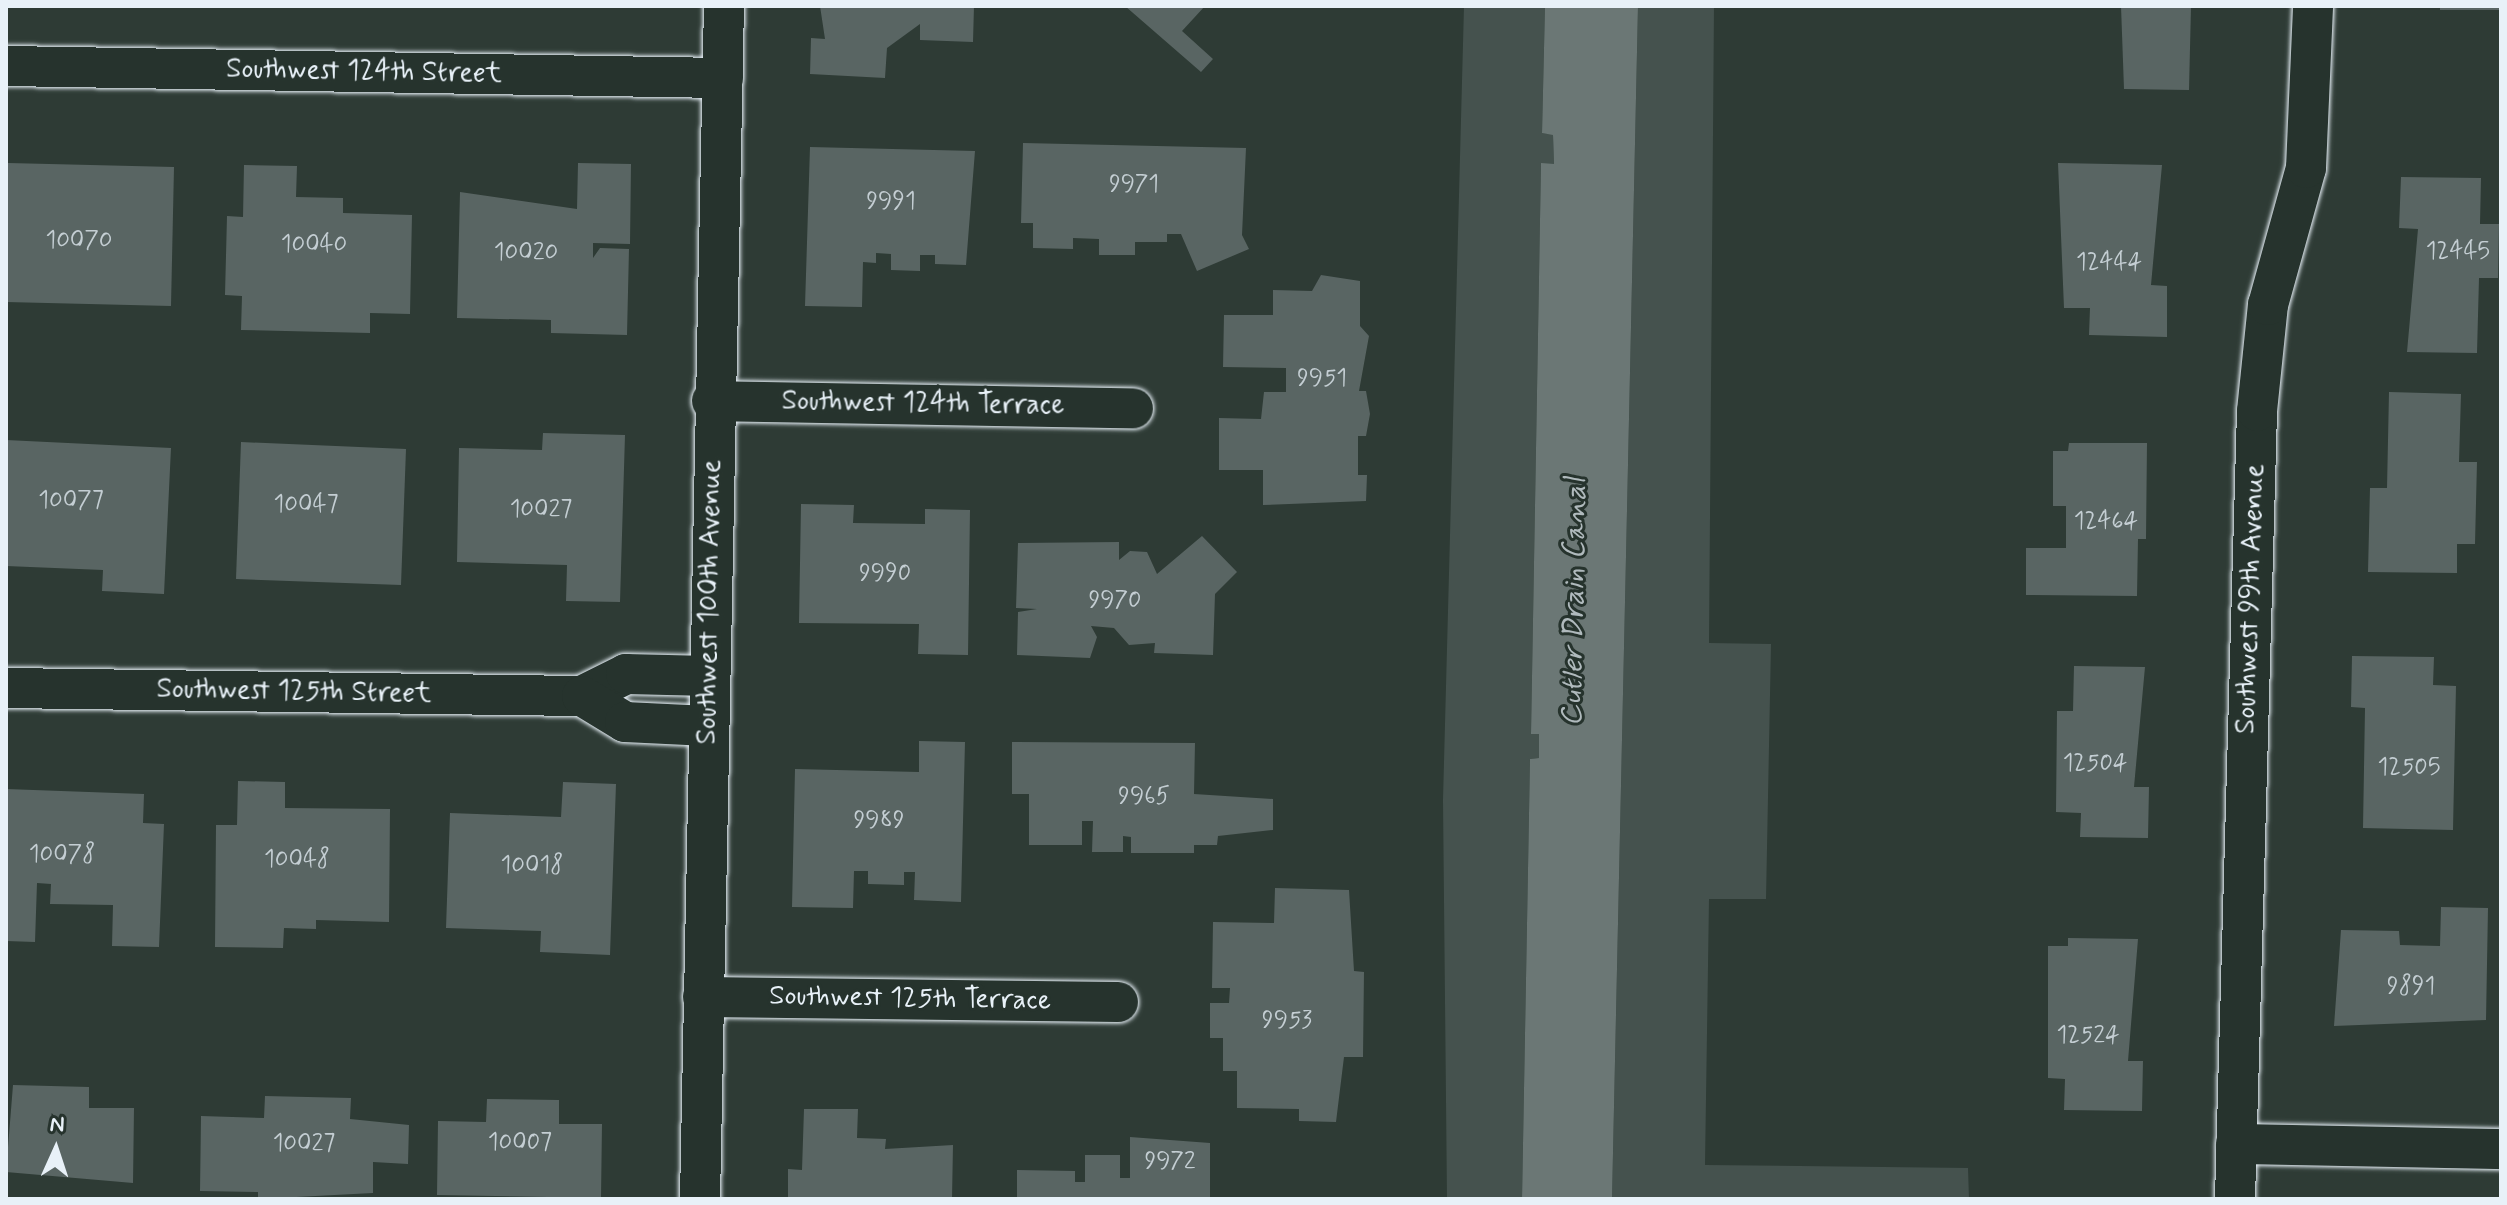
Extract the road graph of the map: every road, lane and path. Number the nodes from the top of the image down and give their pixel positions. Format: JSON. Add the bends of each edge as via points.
{"nodes":[{"id":1,"x":724,"y":6,"type":"edge"},
{"id":2,"x":2313,"y":6,"type":"edge"},
{"id":3,"x":6,"y":66,"type":"edge"},
{"id":4,"x":723,"y":78,"type":"junction"},
{"id":5,"x":712,"y":401,"type":"junction"},
{"id":6,"x":1133,"y":408,"type":"dead end"},
{"id":7,"x":709,"y":676,"type":"junction"},
{"id":8,"x":6,"y":688,"type":"edge"},
{"id":9,"x":582,"y":696,"type":"junction"},
{"id":10,"x":708,"y":726,"type":"junction"},
{"id":11,"x":703,"y":997,"type":"junction"},
{"id":12,"x":1118,"y":1002,"type":"dead end"},
{"id":13,"x":2236,"y":1144,"type":"junction"},
{"id":14,"x":2501,"y":1149,"type":"edge"},
{"id":15,"x":700,"y":1199,"type":"edge"},
{"id":16,"x":2235,"y":1199,"type":"edge"}],
"edges":[{"from":1,"to":4,"type":"street","name":"Southwest 100th Avenue"},
{"from":2,"to":13,"type":"street","name":"Southwest 99th Avenue","via":[[2306,168],[2268,305],[2258,397]]},
{"from":3,"to":4,"type":"street","name":"Southwest 124th Street"},
{"from":4,"to":5,"type":"street","name":"Southwest 100th Avenue"},
{"from":5,"to":6,"type":"street","name":"Southwest 124th Terrace"},
{"from":5,"to":7,"type":"street","name":"Southwest 100th Avenue"},
{"from":7,"to":9,"type":"street","name":"Southwest 125th Street","via":[[626,674]]},
{"from":7,"to":10,"type":"street","name":"Southwest 100th Avenue"},
{"from":8,"to":9,"type":"street","name":"Southwest 125th Street"},
{"from":9,"to":10,"type":"street","via":[[625,722]]},
{"from":10,"to":11,"type":"street","name":"Southwest 100th Avenue"},
{"from":11,"to":12,"type":"street","name":"Southwest 125th Terrace"},
{"from":11,"to":15,"type":"street","name":"Southwest 100th Avenue"},
{"from":13,"to":14,"type":"street"},
{"from":13,"to":16,"type":"street","name":"Southwest 99th Avenue"}]}
